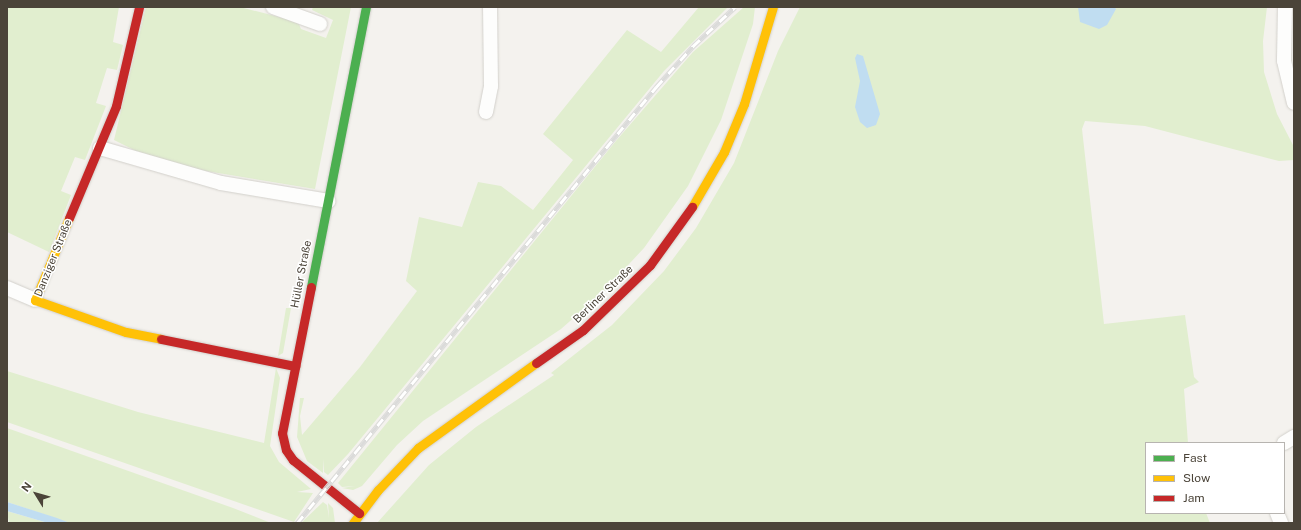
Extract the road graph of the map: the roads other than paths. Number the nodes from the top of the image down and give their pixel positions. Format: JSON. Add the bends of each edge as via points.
{"nodes":[{"id":1,"x":139,"y":7,"type":"edge"},
{"id":2,"x":273,"y":7,"type":"edge"},
{"id":3,"x":366,"y":7,"type":"edge"},
{"id":4,"x":490,"y":7,"type":"edge"},
{"id":5,"x":773,"y":7,"type":"edge"},
{"id":6,"x":1285,"y":7,"type":"edge"},
{"id":7,"x":320,"y":24,"type":"dead end"},
{"id":8,"x":1294,"y":103,"type":"edge"},
{"id":9,"x":486,"y":112,"type":"dead end"},
{"id":10,"x":100,"y":148,"type":"junction"},
{"id":11,"x":328,"y":201,"type":"junction"},
{"id":12,"x":7,"y":288,"type":"edge"},
{"id":13,"x":35,"y":300,"type":"junction"},
{"id":14,"x":295,"y":366,"type":"junction"},
{"id":15,"x":1294,"y":437,"type":"edge"},
{"id":16,"x":1285,"y":442,"type":"edge"},
{"id":17,"x":359,"y":513,"type":"junction"},
{"id":18,"x":1276,"y":514,"type":"edge"},
{"id":19,"x":353,"y":523,"type":"edge"},
{"id":20,"x":1281,"y":523,"type":"edge"}],
"edges":[{"from":1,"to":10,"type":"street","name":"Danziger Straße","via":[[116,106]]},
{"from":2,"to":7,"type":"street"},
{"from":3,"to":11,"type":"street","name":"Hüller Straße"},
{"from":4,"to":9,"type":"street","via":[[491,86]]},
{"from":5,"to":17,"type":"street","name":"Berliner Straße","via":[[744,104],[724,152],[702,193],[650,265],[583,330],[418,448]]},
{"from":6,"to":8,"type":"street","via":[[1284,61]]},
{"from":10,"to":11,"type":"street","via":[[221,184]]},
{"from":10,"to":13,"type":"street","name":"Danziger Straße"},
{"from":11,"to":14,"type":"street","name":"Hüller Straße"},
{"from":12,"to":13,"type":"street"},
{"from":13,"to":14,"type":"street","name":"Danziger Straße","via":[[126,332]]},
{"from":14,"to":17,"type":"street","name":"Hüller Straße","via":[[282,433],[286,450],[293,460]]},
{"from":15,"to":16,"type":"street"},
{"from":17,"to":19,"type":"street","name":"Berliner Straße"},
{"from":18,"to":20,"type":"street"}]}
